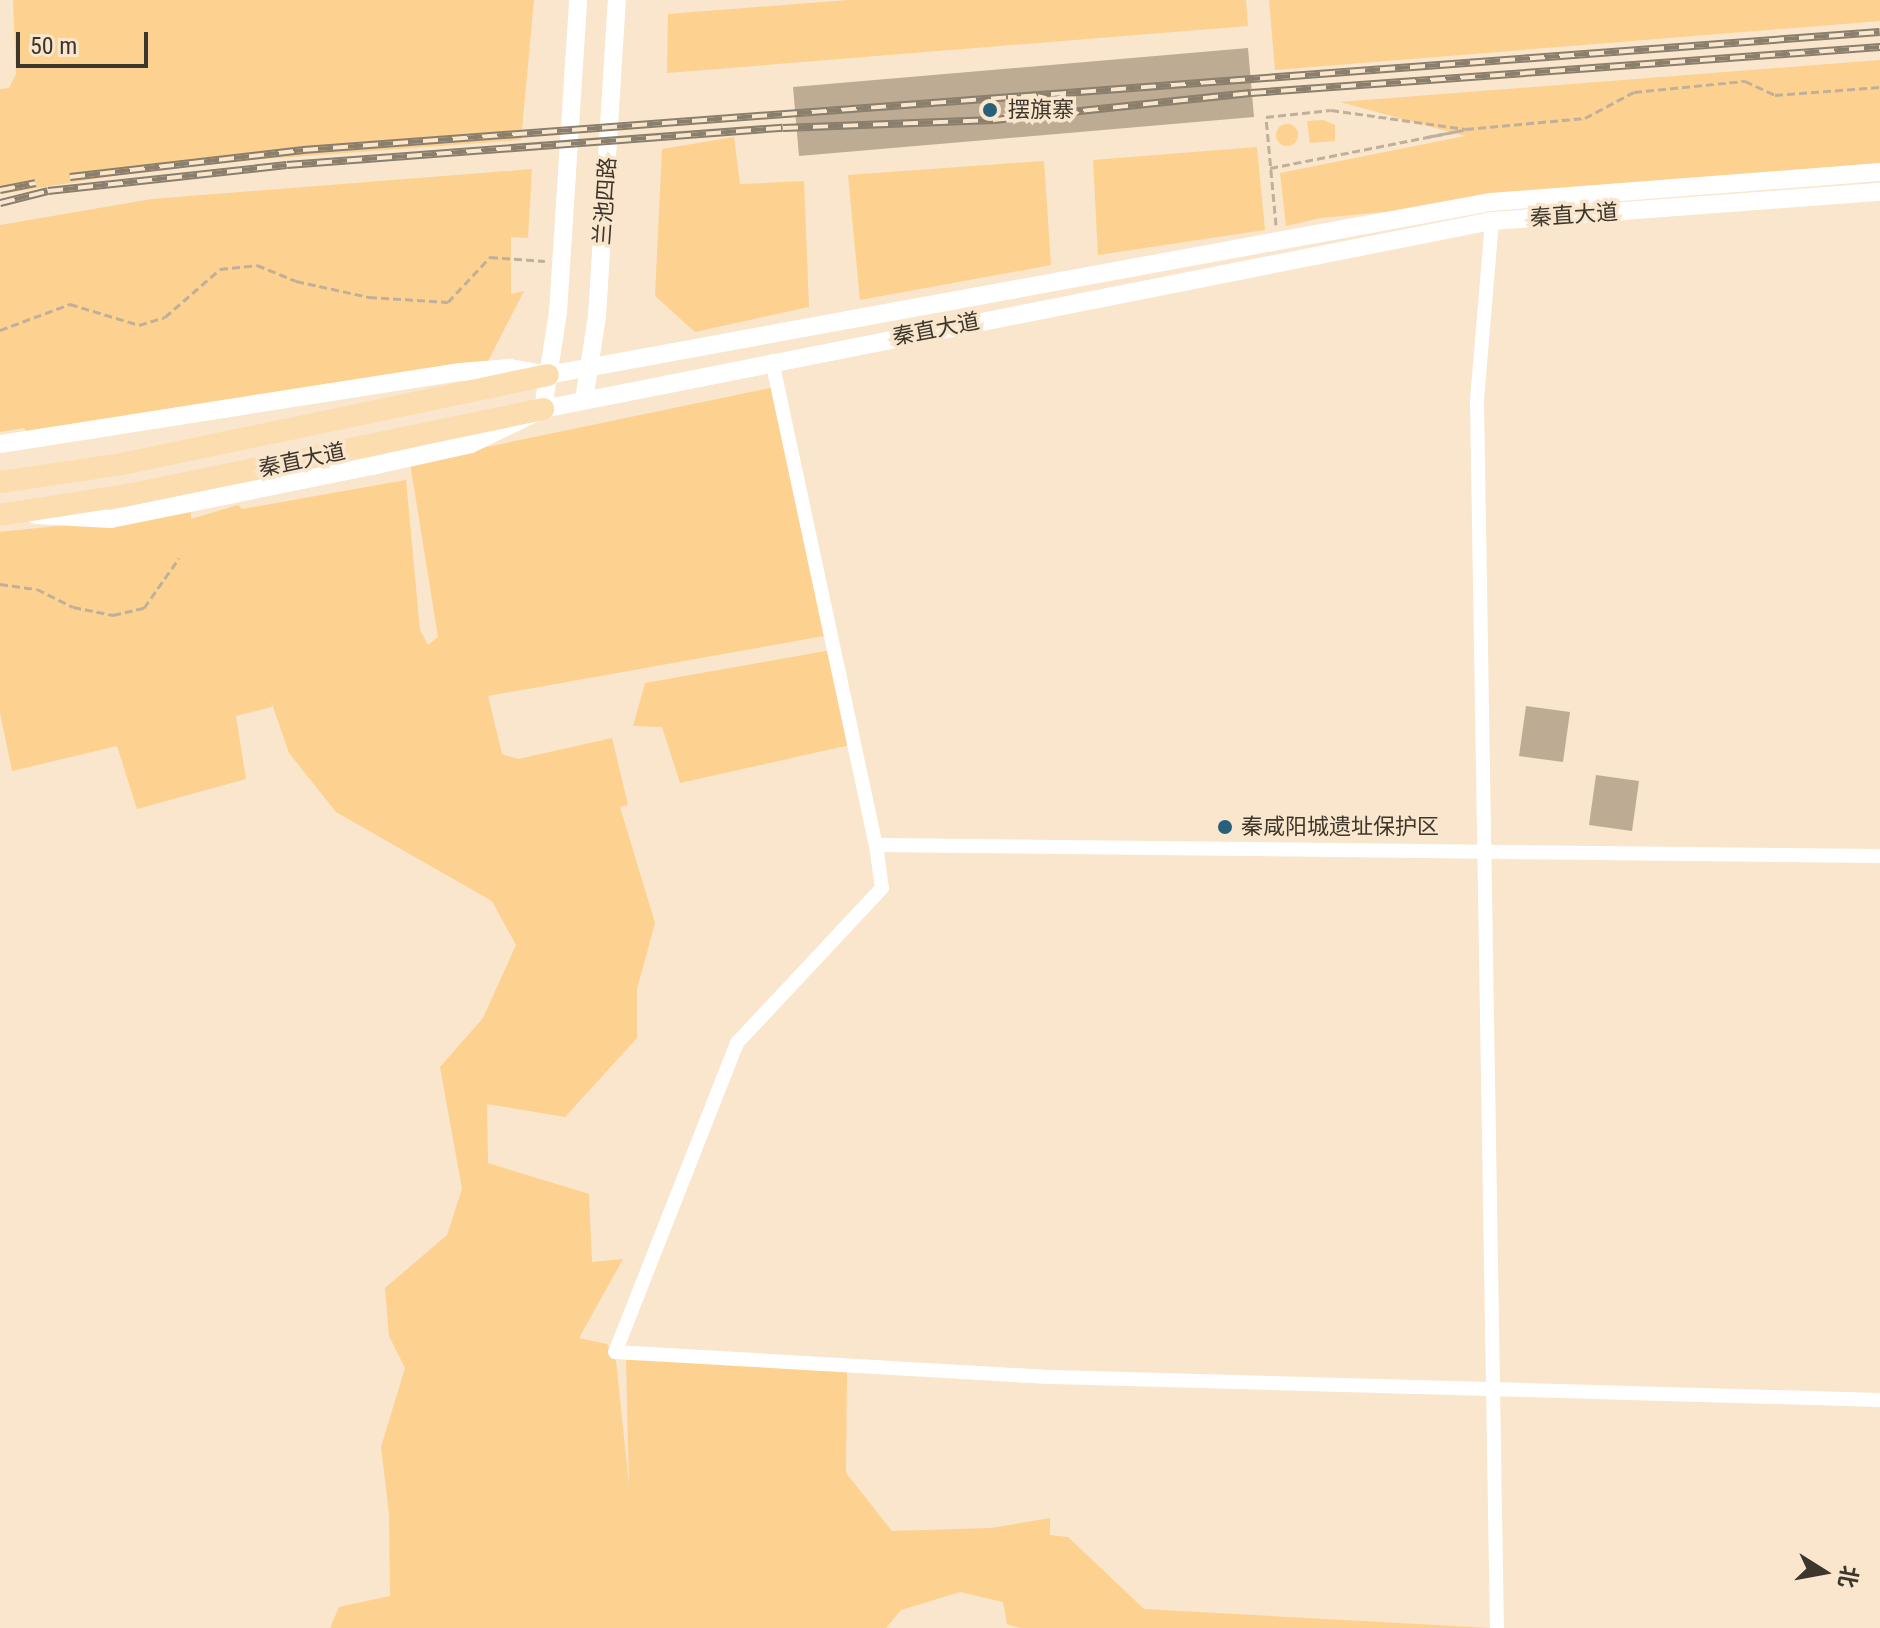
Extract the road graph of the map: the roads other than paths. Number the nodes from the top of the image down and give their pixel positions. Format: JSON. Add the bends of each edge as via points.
{"nodes":[{"id":1,"x":578,"y":0,"type":"edge"},
{"id":2,"x":617,"y":0,"type":"edge"},
{"id":3,"x":1880,"y":172,"type":"edge"},
{"id":4,"x":1880,"y":192,"type":"edge"},
{"id":5,"x":1492,"y":221,"type":"junction"},
{"id":6,"x":772,"y":361,"type":"junction"},
{"id":7,"x":590,"y":367,"type":"junction"},
{"id":8,"x":548,"y":375,"type":"junction"},
{"id":9,"x":584,"y":400,"type":"junction"},
{"id":10,"x":543,"y":409,"type":"junction"},
{"id":11,"x":4,"y":440,"type":"edge"},
{"id":12,"x":0,"y":482,"type":"edge"},
{"id":13,"x":0,"y":513,"type":"edge"},
{"id":14,"x":876,"y":845,"type":"junction"},
{"id":15,"x":1484,"y":852,"type":"junction"},
{"id":16,"x":1880,"y":856,"type":"edge"},
{"id":17,"x":1493,"y":1388,"type":"junction"},
{"id":18,"x":1880,"y":1400,"type":"edge"},
{"id":19,"x":1497,"y":1628,"type":"edge"}],
"edges":[{"from":1,"to":8,"type":"street","name":"兰池四路","via":[[561,263]]},
{"from":2,"to":7,"type":"street","name":"兰池四路"},
{"from":3,"to":7,"type":"street","name":"秦直大道","via":[[1491,202]]},
{"from":4,"to":5,"type":"street","name":"秦直大道"},
{"from":5,"to":6,"type":"street","name":"秦直大道"},
{"from":5,"to":15,"type":"street","via":[[1477,401]]},
{"from":6,"to":9,"type":"street","name":"秦直大道"},
{"from":6,"to":14,"type":"street"},
{"from":7,"to":8,"type":"street","name":"秦直大道"},
{"from":7,"to":9,"type":"street","name":"兰池四路"},
{"from":8,"to":10,"type":"street","name":"兰池四路"},
{"from":8,"to":11,"type":"street","via":[[510,368],[460,372]]},
{"from":8,"to":12,"type":"main road","name":"秦直大道","via":[[268,434]]},
{"from":9,"to":10,"type":"street","name":"秦直大道"},
{"from":10,"to":13,"type":"main road","name":"秦直大道","via":[[274,466]]},
{"from":10,"to":13,"type":"street","via":[[471,444],[111,519]]},
{"from":14,"to":15,"type":"street"},
{"from":14,"to":17,"type":"street","via":[[882,888],[737,1043],[615,1352],[1054,1377]]},
{"from":15,"to":16,"type":"street"},
{"from":15,"to":17,"type":"street"},
{"from":17,"to":18,"type":"street"},
{"from":17,"to":19,"type":"street"}]}
